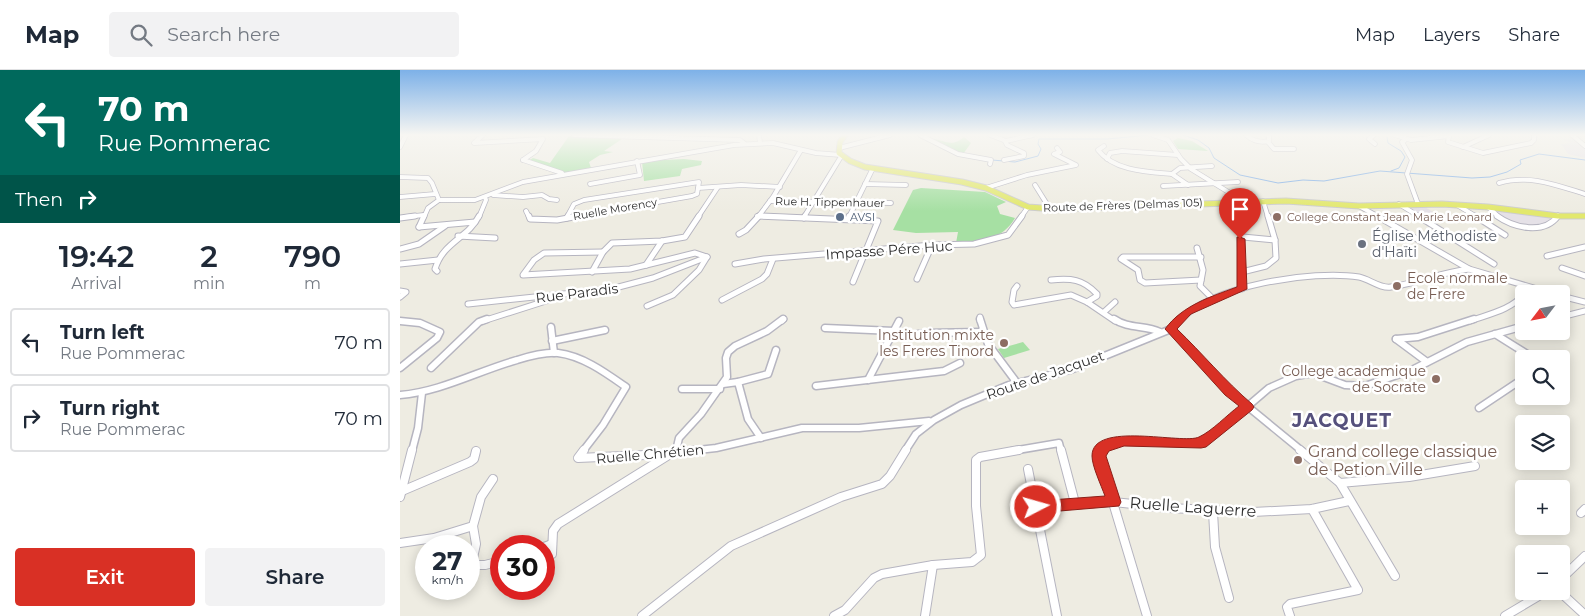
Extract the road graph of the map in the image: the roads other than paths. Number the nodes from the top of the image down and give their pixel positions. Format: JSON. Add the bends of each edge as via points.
{"nodes":[{"id":1,"x":523,"y":160,"type":"edge"},
{"id":2,"x":640,"y":160,"type":"edge"},
{"id":3,"x":795,"y":160,"type":"edge"},
{"id":4,"x":837,"y":160,"type":"edge"},
{"id":5,"x":852,"y":160,"type":"edge"},
{"id":6,"x":991,"y":160,"type":"edge"},
{"id":7,"x":1067,"y":160,"type":"edge"},
{"id":8,"x":1110,"y":160,"type":"edge"},
{"id":9,"x":1183,"y":160,"type":"edge"},
{"id":10,"x":1413,"y":160,"type":"edge"},
{"id":11,"x":637,"y":161,"type":"junction"},
{"id":12,"x":990,"y":164,"type":"dead end"},
{"id":13,"x":1212,"y":166,"type":"dead end"},
{"id":14,"x":1189,"y":167,"type":"junction"},
{"id":15,"x":873,"y":168,"type":"junction"},
{"id":16,"x":564,"y":174,"type":"junction"},
{"id":17,"x":1172,"y":174,"type":"junction"},
{"id":18,"x":400,"y":177,"type":"edge"},
{"id":19,"x":1238,"y":182,"type":"dead end"},
{"id":20,"x":1212,"y":183,"type":"junction"},
{"id":21,"x":1499,"y":183,"type":"dead end"},
{"id":22,"x":590,"y":184,"type":"dead end"},
{"id":23,"x":865,"y":184,"type":"junction"},
{"id":24,"x":906,"y":185,"type":"dead end"},
{"id":25,"x":1035,"y":185,"type":"dead end"},
{"id":26,"x":1188,"y":185,"type":"junction"},
{"id":27,"x":780,"y":186,"type":"junction"},
{"id":28,"x":1163,"y":186,"type":"dead end"},
{"id":29,"x":718,"y":187,"type":"junction"},
{"id":30,"x":698,"y":188,"type":"junction"},
{"id":31,"x":986,"y":188,"type":"junction"},
{"id":32,"x":435,"y":194,"type":"junction"},
{"id":33,"x":1585,"y":194,"type":"edge"},
{"id":34,"x":491,"y":195,"type":"junction"},
{"id":35,"x":400,"y":197,"type":"edge"},
{"id":36,"x":485,"y":198,"type":"junction"},
{"id":37,"x":438,"y":200,"type":"junction"},
{"id":38,"x":557,"y":200,"type":"dead end"},
{"id":39,"x":770,"y":201,"type":"junction"},
{"id":40,"x":1243,"y":201,"type":"junction"},
{"id":41,"x":1263,"y":201,"type":"junction"},
{"id":42,"x":813,"y":202,"type":"junction"},
{"id":43,"x":856,"y":203,"type":"junction"},
{"id":44,"x":891,"y":204,"type":"dead end"},
{"id":45,"x":1399,"y":204,"type":"junction"},
{"id":46,"x":1418,"y":204,"type":"junction"},
{"id":47,"x":1457,"y":205,"type":"junction"},
{"id":48,"x":1359,"y":206,"type":"junction"},
{"id":49,"x":1028,"y":207,"type":"junction"},
{"id":50,"x":1488,"y":207,"type":"junction"},
{"id":51,"x":1050,"y":209,"type":"junction"},
{"id":52,"x":526,"y":211,"type":"dead end"},
{"id":53,"x":424,"y":215,"type":"junction"},
{"id":54,"x":757,"y":216,"type":"junction"},
{"id":55,"x":1558,"y":216,"type":"junction"},
{"id":56,"x":1585,"y":216,"type":"edge"},
{"id":57,"x":400,"y":218,"type":"edge"},
{"id":58,"x":567,"y":218,"type":"junction"},
{"id":59,"x":804,"y":218,"type":"junction"},
{"id":60,"x":848,"y":219,"type":"junction"},
{"id":61,"x":475,"y":222,"type":"junction"},
{"id":62,"x":445,"y":226,"type":"junction"},
{"id":63,"x":739,"y":234,"type":"dead end"},
{"id":64,"x":1505,"y":235,"type":"dead end"},
{"id":65,"x":458,"y":236,"type":"junction"},
{"id":66,"x":495,"y":238,"type":"dead end"},
{"id":67,"x":1275,"y":240,"type":"junction"},
{"id":68,"x":662,"y":241,"type":"junction"},
{"id":69,"x":932,"y":245,"type":"junction"},
{"id":70,"x":1585,"y":247,"type":"edge"},
{"id":71,"x":1197,"y":248,"type":"dead end"},
{"id":72,"x":400,"y":249,"type":"edge"},
{"id":73,"x":867,"y":251,"type":"junction"},
{"id":74,"x":603,"y":252,"type":"junction"},
{"id":75,"x":1547,"y":256,"type":"dead end"},
{"id":76,"x":707,"y":257,"type":"junction"},
{"id":77,"x":1201,"y":257,"type":"junction"},
{"id":78,"x":773,"y":259,"type":"junction"},
{"id":79,"x":438,"y":260,"type":"junction"},
{"id":80,"x":400,"y":264,"type":"edge"},
{"id":81,"x":735,"y":264,"type":"dead end"},
{"id":82,"x":1494,"y":264,"type":"dead end"},
{"id":83,"x":646,"y":265,"type":"junction"},
{"id":84,"x":1562,"y":268,"type":"dead end"},
{"id":85,"x":1469,"y":269,"type":"junction"},
{"id":86,"x":437,"y":271,"type":"dead end"},
{"id":87,"x":592,"y":272,"type":"junction"},
{"id":88,"x":1242,"y":272,"type":"junction"},
{"id":89,"x":1585,"y":276,"type":"edge"},
{"id":90,"x":917,"y":278,"type":"dead end"},
{"id":91,"x":1050,"y":280,"type":"dead end"},
{"id":92,"x":1201,"y":280,"type":"junction"},
{"id":93,"x":853,"y":282,"type":"dead end"},
{"id":94,"x":1521,"y":285,"type":"edge"},
{"id":95,"x":1017,"y":286,"type":"dead end"},
{"id":96,"x":1242,"y":289,"type":"junction"},
{"id":97,"x":400,"y":291,"type":"edge"},
{"id":98,"x":558,"y":296,"type":"junction"},
{"id":99,"x":400,"y":297,"type":"edge"},
{"id":100,"x":1570,"y":298,"type":"edge"},
{"id":101,"x":1213,"y":299,"type":"junction"},
{"id":102,"x":722,"y":300,"type":"dead end"},
{"id":103,"x":1087,"y":302,"type":"junction"},
{"id":104,"x":1115,"y":302,"type":"dead end"},
{"id":105,"x":1585,"y":302,"type":"edge"},
{"id":106,"x":468,"y":304,"type":"dead end"},
{"id":107,"x":1515,"y":304,"type":"edge"},
{"id":108,"x":647,"y":306,"type":"dead end"},
{"id":109,"x":1585,"y":311,"type":"edge"},
{"id":110,"x":1104,"y":312,"type":"junction"},
{"id":111,"x":1570,"y":315,"type":"edge"},
{"id":112,"x":980,"y":317,"type":"dead end"},
{"id":113,"x":784,"y":319,"type":"dead end"},
{"id":114,"x":400,"y":321,"type":"edge"},
{"id":115,"x":899,"y":321,"type":"dead end"},
{"id":116,"x":551,"y":327,"type":"dead end"},
{"id":117,"x":825,"y":328,"type":"dead end"},
{"id":118,"x":1515,"y":328,"type":"edge"},
{"id":119,"x":1171,"y":329,"type":"junction"},
{"id":120,"x":605,"y":330,"type":"dead end"},
{"id":121,"x":982,"y":332,"type":"junction"},
{"id":122,"x":1160,"y":332,"type":"junction"},
{"id":123,"x":893,"y":334,"type":"junction"},
{"id":124,"x":1495,"y":334,"type":"junction"},
{"id":125,"x":552,"y":341,"type":"junction"},
{"id":126,"x":776,"y":350,"type":"dead end"},
{"id":127,"x":1520,"y":350,"type":"edge"},
{"id":128,"x":554,"y":353,"type":"junction"},
{"id":129,"x":1427,"y":362,"type":"junction"},
{"id":130,"x":960,"y":363,"type":"dead end"},
{"id":131,"x":400,"y":368,"type":"edge"},
{"id":132,"x":431,"y":368,"type":"dead end"},
{"id":133,"x":868,"y":380,"type":"junction"},
{"id":134,"x":738,"y":382,"type":"junction"},
{"id":135,"x":1016,"y":383,"type":"junction"},
{"id":136,"x":1515,"y":384,"type":"edge"},
{"id":137,"x":816,"y":386,"type":"dead end"},
{"id":138,"x":722,"y":387,"type":"junction"},
{"id":139,"x":682,"y":389,"type":"dead end"},
{"id":140,"x":422,"y":393,"type":"junction"},
{"id":141,"x":400,"y":395,"type":"edge"},
{"id":142,"x":1247,"y":407,"type":"junction"},
{"id":143,"x":1479,"y":408,"type":"dead end"},
{"id":144,"x":934,"y":420,"type":"junction"},
{"id":145,"x":762,"y":438,"type":"junction"},
{"id":146,"x":476,"y":451,"type":"dead end"},
{"id":147,"x":672,"y":454,"type":"junction"},
{"id":148,"x":1476,"y":466,"type":"dead end"},
{"id":149,"x":1028,"y":469,"type":"dead end"},
{"id":150,"x":493,"y":479,"type":"dead end"},
{"id":151,"x":1340,"y":483,"type":"junction"},
{"id":152,"x":401,"y":494,"type":"edge"},
{"id":153,"x":1349,"y":501,"type":"junction"},
{"id":154,"x":1114,"y":502,"type":"junction"},
{"id":155,"x":1075,"y":503,"type":"junction"},
{"id":156,"x":1036,"y":507,"type":"junction"},
{"id":157,"x":1312,"y":509,"type":"junction"},
{"id":158,"x":1213,"y":512,"type":"junction"},
{"id":159,"x":473,"y":526,"type":"junction"},
{"id":160,"x":553,"y":535,"type":"edge"},
{"id":161,"x":400,"y":543,"type":"edge"},
{"id":162,"x":1585,"y":556,"type":"edge"},
{"id":163,"x":490,"y":564,"type":"edge"},
{"id":164,"x":933,"y":565,"type":"junction"},
{"id":165,"x":1570,"y":570,"type":"edge"},
{"id":166,"x":1394,"y":576,"type":"dead end"},
{"id":167,"x":1229,"y":598,"type":"dead end"},
{"id":168,"x":1532,"y":600,"type":"edge"},
{"id":169,"x":1569,"y":600,"type":"edge"},
{"id":170,"x":1585,"y":615,"type":"edge"},
{"id":171,"x":642,"y":616,"type":"edge"},
{"id":172,"x":834,"y":616,"type":"edge"},
{"id":173,"x":925,"y":616,"type":"edge"},
{"id":174,"x":1057,"y":616,"type":"edge"},
{"id":175,"x":1147,"y":616,"type":"edge"},
{"id":176,"x":1290,"y":616,"type":"edge"},
{"id":177,"x":1505,"y":616,"type":"edge"}],
"edges":[{"from":1,"to":16,"type":"street"},
{"from":2,"to":11,"type":"street"},
{"from":3,"to":27,"type":"street"},
{"from":4,"to":42,"type":"street"},
{"from":5,"to":15,"type":"main road","name":"Route de Frères (Delmas 105)"},
{"from":6,"to":12,"type":"street"},
{"from":7,"to":31,"type":"street","via":[[1076,165]]},
{"from":8,"to":17,"type":"street","via":[[1127,168]]},
{"from":9,"to":14,"type":"street"},
{"from":10,"to":46,"type":"street","via":[[1408,173]]},
{"from":11,"to":16,"type":"street"},
{"from":11,"to":22,"type":"street","via":[[640,175]]},
{"from":13,"to":14,"type":"street"},
{"from":14,"to":17,"type":"street","via":[[1180,168]]},
{"from":14,"to":20,"type":"street"},
{"from":15,"to":23,"type":"street"},
{"from":15,"to":31,"type":"main road","name":"Route de Frères (Delmas 105)"},
{"from":16,"to":34,"type":"street","via":[[514,184]]},
{"from":17,"to":26,"type":"street"},
{"from":18,"to":32,"type":"street","via":[[428,178],[435,186]]},
{"from":19,"to":20,"type":"street"},
{"from":20,"to":26,"type":"street"},
{"from":20,"to":40,"type":"street"},
{"from":21,"to":33,"type":"street","via":[[1531,179]]},
{"from":23,"to":24,"type":"street"},
{"from":23,"to":43,"type":"street"},
{"from":25,"to":51,"type":"street"},
{"from":26,"to":28,"type":"street"},
{"from":27,"to":29,"type":"street"},
{"from":27,"to":39,"type":"street"},
{"from":29,"to":30,"type":"street"},
{"from":29,"to":68,"type":"street","via":[[685,237]]},
{"from":30,"to":58,"type":"street","name":"Ruelle Morency","via":[[697,194],[692,196]]},
{"from":30,"to":58,"type":"street","via":[[699,182],[602,196],[576,202]]},
{"from":31,"to":49,"type":"main road","name":"Route de Frères (Delmas 105)"},
{"from":32,"to":35,"type":"street"},
{"from":32,"to":37,"type":"street"},
{"from":34,"to":36,"type":"street"},
{"from":34,"to":38,"type":"street","via":[[523,198],[542,195]]},
{"from":36,"to":37,"type":"street"},
{"from":36,"to":61,"type":"street"},
{"from":37,"to":53,"type":"street"},
{"from":39,"to":42,"type":"street","name":"Rue H. Tippenhauer"},
{"from":39,"to":54,"type":"street"},
{"from":40,"to":41,"type":"main road","name":"Route de Frères (Delmas 105)"},
{"from":40,"to":51,"type":"main road","name":"Route de Frères (Delmas 105)"},
{"from":41,"to":48,"type":"main road","name":"Route de Frères (Delmas 105)"},
{"from":41,"to":67,"type":"street"},
{"from":42,"to":43,"type":"street","name":"Rue H. Tippenhauer"},
{"from":42,"to":59,"type":"street"},
{"from":43,"to":44,"type":"street","name":"Rue H. Tippenhauer"},
{"from":43,"to":60,"type":"street"},
{"from":45,"to":46,"type":"main road","name":"Route de Frères (Delmas 105)"},
{"from":45,"to":48,"type":"main road","name":"Route de Frères (Delmas 105)"},
{"from":45,"to":82,"type":"street"},
{"from":46,"to":47,"type":"main road","name":"Route de Frères (Delmas 105)"},
{"from":47,"to":50,"type":"main road","name":"Route de Frères (Delmas 105)"},
{"from":47,"to":64,"type":"street"},
{"from":48,"to":85,"type":"street"},
{"from":49,"to":51,"type":"main road","name":"Route de Frères (Delmas 105)"},
{"from":49,"to":69,"type":"street","name":"Impasse Pére Huc","via":[[1008,235],[974,244]]},
{"from":50,"to":55,"type":"main road","name":"Route de Frères (Delmas 105)"},
{"from":50,"to":55,"type":"street","via":[[1496,217],[1522,228],[1547,225]]},
{"from":52,"to":58,"type":"street","name":"Ruelle Morency","via":[[530,219]]},
{"from":53,"to":57,"type":"street"},
{"from":53,"to":62,"type":"street","via":[[418,227]]},
{"from":54,"to":59,"type":"street"},
{"from":54,"to":63,"type":"street","via":[[748,231]]},
{"from":55,"to":56,"type":"main road","name":"Route de Frères (Delmas 105)"},
{"from":59,"to":60,"type":"street"},
{"from":60,"to":73,"type":"street","via":[[879,222]]},
{"from":61,"to":62,"type":"street"},
{"from":61,"to":65,"type":"street"},
{"from":62,"to":72,"type":"street","via":[[419,244]]},
{"from":65,"to":66,"type":"street"},
{"from":65,"to":79,"type":"street"},
{"from":67,"to":88,"type":"street","via":[[1277,252],[1273,262]]},
{"from":67,"to":88,"type":"street","via":[[1240,239]]},
{"from":68,"to":74,"type":"street","via":[[614,243]]},
{"from":68,"to":83,"type":"street"},
{"from":69,"to":73,"type":"street","name":"Impasse Pére Huc"},
{"from":69,"to":90,"type":"street"},
{"from":70,"to":75,"type":"street"},
{"from":71,"to":77,"type":"street"},
{"from":73,"to":78,"type":"street","name":"Impasse Pére Huc"},
{"from":73,"to":93,"type":"street"},
{"from":74,"to":87,"type":"street"},
{"from":74,"to":87,"type":"street","name":"Rue Paradis","via":[[544,253],[523,275]]},
{"from":76,"to":83,"type":"street","name":"Rue Paradis","via":[[687,254]]},
{"from":76,"to":98,"type":"street","name":"Rue Paradis","via":[[645,282]]},
{"from":76,"to":108,"type":"street","via":[[699,270],[673,295]]},
{"from":77,"to":92,"type":"street"},
{"from":77,"to":92,"type":"street","via":[[1122,259],[1138,270],[1140,280],[1145,283]]},
{"from":78,"to":81,"type":"street","name":"Impasse Pére Huc"},
{"from":78,"to":102,"type":"street","via":[[762,279]]},
{"from":79,"to":80,"type":"street"},
{"from":79,"to":86,"type":"street"},
{"from":83,"to":87,"type":"street","name":"Rue Paradis"},
{"from":84,"to":89,"type":"street"},
{"from":85,"to":94,"type":"street"},
{"from":85,"to":96,"type":"street","via":[[1390,288],[1360,277],[1297,276]]},
{"from":88,"to":96,"type":"street"},
{"from":91,"to":103,"type":"street","via":[[1073,278],[1083,281],[1097,294]]},
{"from":92,"to":101,"type":"street","via":[[1203,292]]},
{"from":95,"to":103,"type":"street","via":[[1012,302],[1016,306],[1067,295]]},
{"from":96,"to":101,"type":"street"},
{"from":97,"to":99,"type":"street","via":[[406,292]]},
{"from":98,"to":106,"type":"street","name":"Rue Paradis"},
{"from":98,"to":132,"type":"street","via":[[479,322]]},
{"from":100,"to":105,"type":"street"},
{"from":101,"to":119,"type":"street","via":[[1187,312]]},
{"from":103,"to":110,"type":"street"},
{"from":104,"to":110,"type":"street"},
{"from":107,"to":129,"type":"street","via":[[1444,330],[1396,339]]},
{"from":109,"to":111,"type":"street"},
{"from":110,"to":122,"type":"street","via":[[1122,325],[1149,327]]},
{"from":112,"to":121,"type":"street"},
{"from":113,"to":138,"type":"street","via":[[728,352],[728,372]]},
{"from":114,"to":131,"type":"street","via":[[420,323],[440,332]]},
{"from":115,"to":123,"type":"street"},
{"from":116,"to":125,"type":"street"},
{"from":117,"to":123,"type":"street"},
{"from":118,"to":124,"type":"street"},
{"from":119,"to":122,"type":"street","name":"Route de Jacquet"},
{"from":119,"to":142,"type":"street"},
{"from":120,"to":125,"type":"street"},
{"from":121,"to":123,"type":"street"},
{"from":121,"to":135,"type":"street"},
{"from":122,"to":135,"type":"street","name":"Route de Jacquet","via":[[1070,370]]},
{"from":123,"to":133,"type":"street"},
{"from":124,"to":127,"type":"street"},
{"from":124,"to":129,"type":"street","via":[[1466,342]]},
{"from":125,"to":128,"type":"street"},
{"from":126,"to":134,"type":"street","via":[[768,374]]},
{"from":128,"to":140,"type":"street","name":"Ruelle Chrétien","via":[[487,369]]},
{"from":128,"to":147,"type":"street","name":"Ruelle Chrétien","via":[[597,368],[626,387],[578,458]]},
{"from":129,"to":142,"type":"street","via":[[1365,386],[1345,385],[1320,374],[1307,374],[1269,388]]},
{"from":130,"to":133,"type":"street","via":[[944,371]]},
{"from":133,"to":137,"type":"street"},
{"from":134,"to":138,"type":"street"},
{"from":134,"to":145,"type":"street","via":[[748,419]]},
{"from":135,"to":144,"type":"street","name":"Route de Jacquet","via":[[961,405]]},
{"from":136,"to":143,"type":"street"},
{"from":138,"to":139,"type":"street"},
{"from":138,"to":147,"type":"street","via":[[684,431]]},
{"from":140,"to":141,"type":"street","name":"Ruelle Chrétien"},
{"from":140,"to":152,"type":"street","via":[[418,428]]},
{"from":142,"to":151,"type":"street"},
{"from":142,"to":154,"type":"street","via":[[1201,443],[1124,441],[1104,447],[1099,456]]},
{"from":144,"to":145,"type":"street","name":"Ruelle Chrétien","via":[[859,428],[802,428]]},
{"from":144,"to":171,"type":"street","name":"Route de Jacquet","via":[[916,434],[882,484],[840,497],[731,546]]},
{"from":145,"to":147,"type":"street","name":"Ruelle Chrétien"},
{"from":146,"to":152,"type":"street","via":[[470,462]]},
{"from":147,"to":160,"type":"street","via":[[558,524]]},
{"from":148,"to":151,"type":"street","via":[[1410,477]]},
{"from":149,"to":156,"type":"street"},
{"from":150,"to":159,"type":"street","via":[[481,497]]},
{"from":151,"to":153,"type":"street"},
{"from":153,"to":157,"type":"street","name":"Ruelle Laguerre"},
{"from":153,"to":166,"type":"street"},
{"from":154,"to":155,"type":"street","name":"Ruelle Laguerre"},
{"from":154,"to":158,"type":"street","name":"Ruelle Laguerre"},
{"from":154,"to":175,"type":"street"},
{"from":155,"to":156,"type":"street","name":"Ruelle Laguerre"},
{"from":155,"to":164,"type":"street","via":[[1057,442],[980,457],[976,460],[980,555],[972,562]]},
{"from":156,"to":174,"type":"street"},
{"from":157,"to":158,"type":"street","name":"Ruelle Laguerre"},
{"from":157,"to":176,"type":"street","via":[[1358,590],[1290,604],[1287,606]]},
{"from":158,"to":167,"type":"street","via":[[1215,547]]},
{"from":159,"to":161,"type":"street","via":[[434,538]]},
{"from":159,"to":163,"type":"street","via":[[476,544],[474,565]]},
{"from":162,"to":165,"type":"street"},
{"from":164,"to":172,"type":"street","via":[[878,576],[845,610]]},
{"from":164,"to":173,"type":"street"},
{"from":168,"to":177,"type":"street"},
{"from":169,"to":170,"type":"street"}]}
